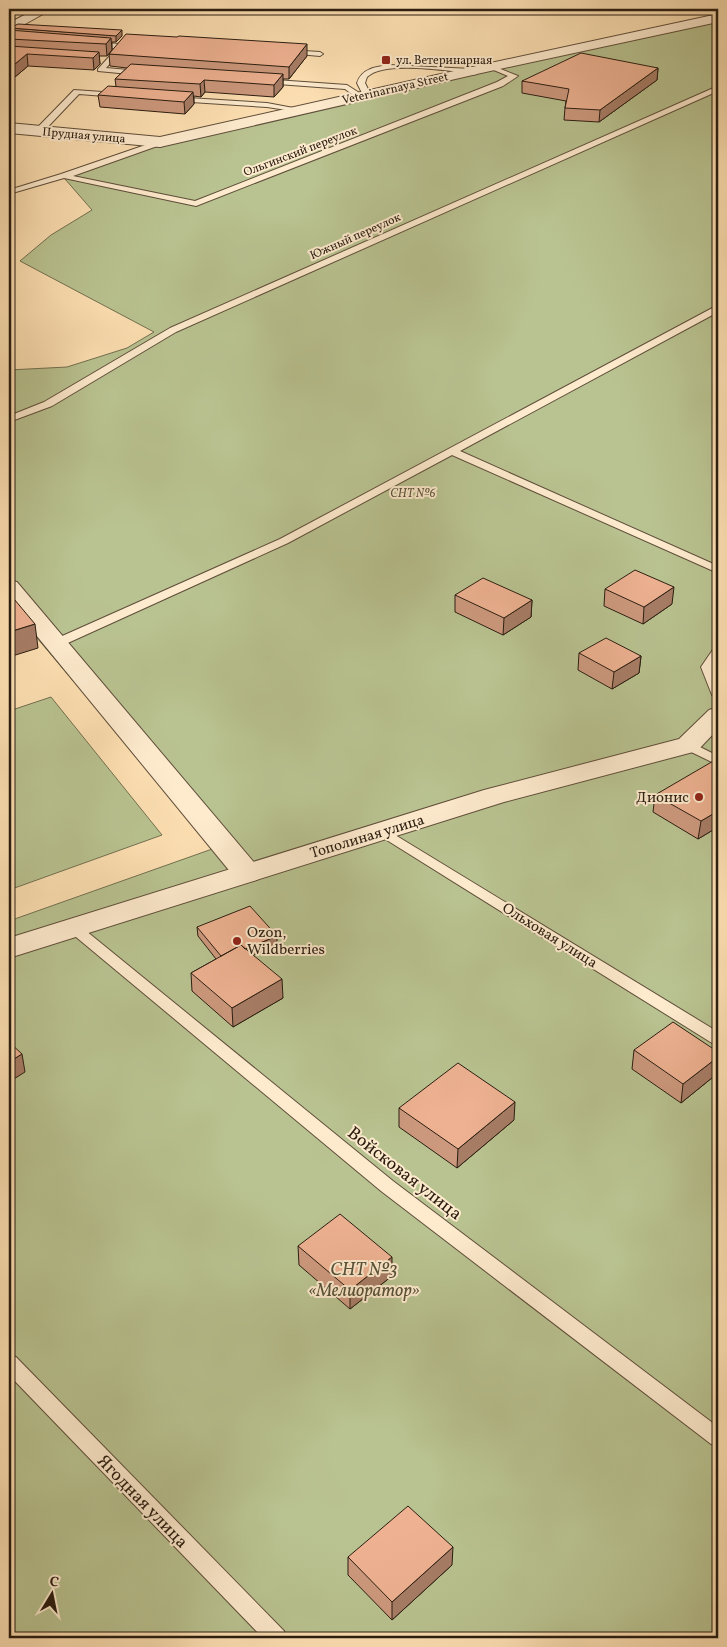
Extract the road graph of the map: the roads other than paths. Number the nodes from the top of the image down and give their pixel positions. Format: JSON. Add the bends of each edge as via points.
{"nodes":[{"id":1,"x":46,"y":9,"type":"edge"},
{"id":2,"x":718,"y":18,"type":"edge"},
{"id":3,"x":9,"y":29,"type":"edge"},
{"id":4,"x":127,"y":40,"type":"edge"},
{"id":5,"x":83,"y":43,"type":"edge"},
{"id":6,"x":118,"y":46,"type":"junction"},
{"id":7,"x":282,"y":51,"type":"edge"},
{"id":8,"x":320,"y":54,"type":"dead end"},
{"id":9,"x":100,"y":60,"type":"edge"},
{"id":10,"x":110,"y":60,"type":"junction"},
{"id":11,"x":491,"y":67,"type":"junction"},
{"id":12,"x":472,"y":71,"type":"junction"},
{"id":13,"x":149,"y":74,"type":"edge"},
{"id":14,"x":257,"y":81,"type":"edge"},
{"id":15,"x":718,"y":88,"type":"edge"},
{"id":16,"x":125,"y":95,"type":"edge"},
{"id":17,"x":363,"y":96,"type":"junction"},
{"id":18,"x":172,"y":98,"type":"edge"},
{"id":19,"x":300,"y":110,"type":"junction"},
{"id":20,"x":9,"y":128,"type":"edge"},
{"id":21,"x":39,"y":131,"type":"junction"},
{"id":22,"x":160,"y":142,"type":"junction"},
{"id":23,"x":64,"y":176,"type":"junction"},
{"id":24,"x":9,"y":192,"type":"edge"},
{"id":25,"x":718,"y":308,"type":"edge"},
{"id":26,"x":9,"y":419,"type":"edge"},
{"id":27,"x":452,"y":451,"type":"junction"},
{"id":28,"x":718,"y":570,"type":"edge"},
{"id":29,"x":9,"y":587,"type":"edge"},
{"id":30,"x":55,"y":644,"type":"junction"},
{"id":31,"x":718,"y":651,"type":"edge"},
{"id":32,"x":718,"y":695,"type":"edge"},
{"id":33,"x":718,"y":714,"type":"edge"},
{"id":34,"x":688,"y":745,"type":"junction"},
{"id":35,"x":718,"y":761,"type":"edge"},
{"id":36,"x":382,"y":831,"type":"junction"},
{"id":37,"x":248,"y":873,"type":"junction"},
{"id":38,"x":75,"y":929,"type":"junction"},
{"id":39,"x":9,"y":948,"type":"edge"},
{"id":40,"x":718,"y":1039,"type":"edge"},
{"id":41,"x":9,"y":1363,"type":"edge"},
{"id":42,"x":718,"y":1438,"type":"edge"},
{"id":43,"x":277,"y":1638,"type":"edge"}],
"edges":[{"from":1,"to":3,"type":"street"},
{"from":2,"to":11,"type":"street","name":"Veterinarnaya Street"},
{"from":4,"to":6,"type":"lane"},
{"from":5,"to":6,"type":"lane"},
{"from":6,"to":10,"type":"lane","via":[[120,49]]},
{"from":7,"to":8,"type":"lane"},
{"from":9,"to":10,"type":"lane"},
{"from":10,"to":13,"type":"lane","via":[[100,70]]},
{"from":11,"to":12,"type":"street","name":"Veterinarnaya Street"},
{"from":11,"to":23,"type":"lane","name":"Ольгинский переулок","via":[[514,76],[196,204]]},
{"from":12,"to":17,"type":"street","name":"Veterinarnaya Street"},
{"from":12,"to":17,"type":"lane","via":[[392,67],[371,70],[362,77]]},
{"from":14,"to":17,"type":"lane","via":[[348,87]]},
{"from":15,"to":26,"type":"lane","name":"Южный переулок","via":[[174,330],[48,404]]},
{"from":16,"to":21,"type":"lane","via":[[77,92]]},
{"from":17,"to":19,"type":"street","name":"Veterinarnaya Street"},
{"from":18,"to":19,"type":"lane"},
{"from":19,"to":22,"type":"street","name":"Veterinarnaya Street"},
{"from":20,"to":21,"type":"street","name":"Прудная улица"},
{"from":21,"to":22,"type":"street","name":"Прудная улица"},
{"from":22,"to":23,"type":"lane"},
{"from":23,"to":24,"type":"lane"},
{"from":25,"to":27,"type":"lane"},
{"from":27,"to":28,"type":"lane"},
{"from":27,"to":30,"type":"lane","via":[[284,541]]},
{"from":29,"to":30,"type":"street"},
{"from":30,"to":37,"type":"street"},
{"from":31,"to":32,"type":"lane","via":[[707,668]]},
{"from":33,"to":34,"type":"street"},
{"from":34,"to":35,"type":"lane"},
{"from":34,"to":36,"type":"street","name":"Тополиная улица","via":[[494,796]]},
{"from":36,"to":37,"type":"street","name":"Тополиная улица"},
{"from":36,"to":40,"type":"lane","name":"Ольховая улица"},
{"from":37,"to":38,"type":"street","name":"Тополиная улица"},
{"from":38,"to":39,"type":"street","name":"Тополиная улица"},
{"from":38,"to":42,"type":"lane","name":"Войсковая улица","via":[[387,1186]]},
{"from":41,"to":43,"type":"lane","name":"Ягодная улица"}]}
